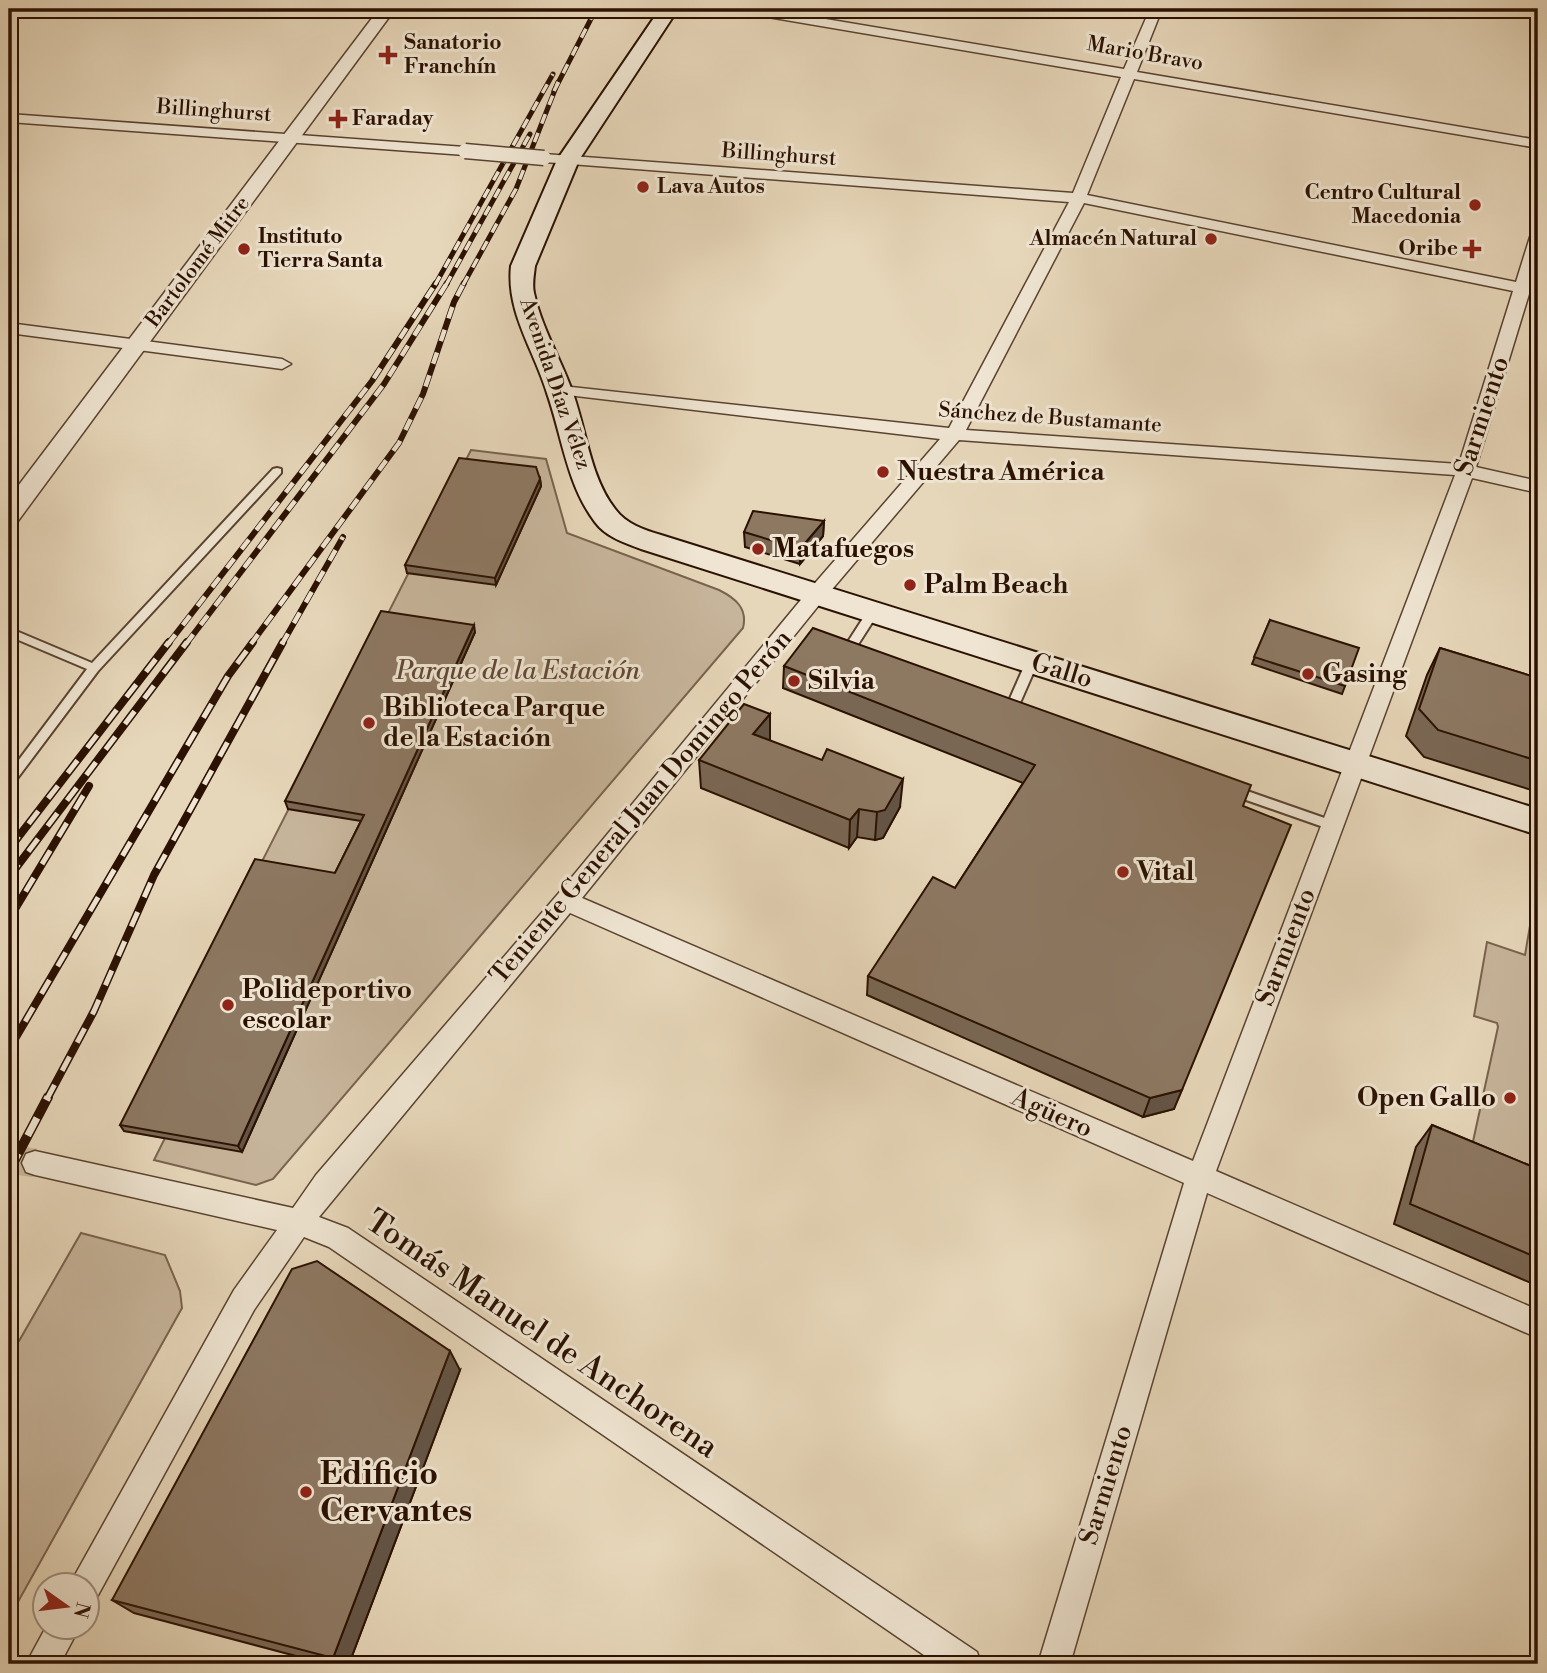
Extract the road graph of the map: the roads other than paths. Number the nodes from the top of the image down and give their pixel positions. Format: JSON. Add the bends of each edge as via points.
{"nodes":[{"id":1,"x":387,"y":9,"type":"edge"},
{"id":2,"x":668,"y":9,"type":"edge"},
{"id":3,"x":745,"y":9,"type":"edge"},
{"id":4,"x":1156,"y":9,"type":"edge"},
{"id":5,"x":1131,"y":73,"type":"junction"},
{"id":6,"x":9,"y":118,"type":"edge"},
{"id":7,"x":290,"y":138,"type":"junction"},
{"id":8,"x":1538,"y":145,"type":"edge"},
{"id":9,"x":556,"y":159,"type":"junction"},
{"id":10,"x":1080,"y":198,"type":"junction"},
{"id":11,"x":1538,"y":237,"type":"edge"},
{"id":12,"x":1530,"y":289,"type":"edge"},
{"id":13,"x":9,"y":328,"type":"edge"},
{"id":14,"x":137,"y":343,"type":"junction"},
{"id":15,"x":282,"y":364,"type":"dead end"},
{"id":16,"x":559,"y":389,"type":"junction"},
{"id":17,"x":955,"y":433,"type":"junction"},
{"id":18,"x":1466,"y":470,"type":"junction"},
{"id":19,"x":277,"y":471,"type":"dead end"},
{"id":20,"x":1538,"y":487,"type":"edge"},
{"id":21,"x":597,"y":504,"type":"joint"},
{"id":22,"x":9,"y":515,"type":"edge"},
{"id":23,"x":816,"y":595,"type":"junction"},
{"id":24,"x":873,"y":612,"type":"junction"},
{"id":25,"x":9,"y":632,"type":"edge"},
{"id":26,"x":858,"y":659,"type":"edge"},
{"id":27,"x":1032,"y":662,"type":"junction"},
{"id":28,"x":94,"y":668,"type":"junction"},
{"id":29,"x":997,"y":708,"type":"edge"},
{"id":30,"x":1010,"y":712,"type":"junction"},
{"id":31,"x":1023,"y":717,"type":"edge"},
{"id":32,"x":1355,"y":762,"type":"junction"},
{"id":33,"x":9,"y":781,"type":"edge"},
{"id":34,"x":1218,"y":785,"type":"edge"},
{"id":35,"x":1538,"y":821,"type":"edge"},
{"id":36,"x":1332,"y":825,"type":"junction"},
{"id":37,"x":566,"y":901,"type":"junction"},
{"id":38,"x":35,"y":1163,"type":"tunnel mouth"},
{"id":39,"x":1199,"y":1177,"type":"junction"},
{"id":40,"x":298,"y":1222,"type":"junction"},
{"id":41,"x":1538,"y":1324,"type":"edge"},
{"id":42,"x":94,"y":1572,"type":"edge"},
{"id":43,"x":55,"y":1642,"type":"edge"},
{"id":44,"x":42,"y":1664,"type":"edge"},
{"id":45,"x":965,"y":1664,"type":"edge"},
{"id":46,"x":1054,"y":1664,"type":"edge"}],
"edges":[{"from":1,"to":7,"type":"street","name":"Bartolomé Mitre"},
{"from":2,"to":9,"type":"main road","name":"Avenida Díaz Vélez"},
{"from":3,"to":5,"type":"street","name":"Mario Bravo"},
{"from":4,"to":5,"type":"street","name":"Teniente General Juan Domingo Perón"},
{"from":5,"to":8,"type":"street","name":"Mario Bravo"},
{"from":5,"to":10,"type":"street","name":"Teniente General Juan Domingo Perón"},
{"from":6,"to":7,"type":"street","name":"Billinghurst"},
{"from":7,"to":9,"type":"street","name":"Billinghurst","bridge":true},
{"from":7,"to":14,"type":"street","name":"Bartolomé Mitre"},
{"from":9,"to":10,"type":"street","name":"Billinghurst"},
{"from":9,"to":16,"type":"main road","name":"Avenida Díaz Vélez","via":[[521,282]]},
{"from":10,"to":12,"type":"street","name":"Billinghurst"},
{"from":10,"to":17,"type":"street","name":"Teniente General Juan Domingo Perón"},
{"from":11,"to":12,"type":"street","name":"Sarmiento"},
{"from":12,"to":18,"type":"street","name":"Sarmiento"},
{"from":13,"to":14,"type":"street"},
{"from":14,"to":15,"type":"street"},
{"from":14,"to":22,"type":"street","name":"Bartolomé Mitre"},
{"from":16,"to":17,"type":"street","name":"Sánchez de Bustamante"},
{"from":16,"to":21,"type":"main road","name":"Avenida Díaz Vélez"},
{"from":17,"to":18,"type":"street","name":"Sánchez de Bustamante"},
{"from":17,"to":23,"type":"street","name":"Teniente General Juan Domingo Perón"},
{"from":18,"to":20,"type":"street","name":"Sánchez de Bustamante"},
{"from":18,"to":32,"type":"street","name":"Sarmiento"},
{"from":19,"to":28,"type":"lane"},
{"from":21,"to":23,"type":"main road","name":"Gallo","via":[[607,519],[625,532]]},
{"from":23,"to":24,"type":"main road","name":"Gallo"},
{"from":23,"to":37,"type":"street","name":"Teniente General Juan Domingo Perón"},
{"from":24,"to":26,"type":"lane","via":[[841,653]]},
{"from":24,"to":27,"type":"main road","name":"Gallo"},
{"from":25,"to":28,"type":"lane"},
{"from":27,"to":30,"type":"lane"},
{"from":27,"to":32,"type":"main road","name":"Gallo"},
{"from":28,"to":33,"type":"lane"},
{"from":29,"to":30,"type":"lane"},
{"from":30,"to":31,"type":"lane"},
{"from":32,"to":35,"type":"main road","name":"Gallo"},
{"from":32,"to":36,"type":"street","name":"Sarmiento"},
{"from":34,"to":36,"type":"lane"},
{"from":36,"to":39,"type":"street","name":"Sarmiento"},
{"from":37,"to":39,"type":"street","name":"Agüero"},
{"from":37,"to":40,"type":"street","name":"Teniente General Juan Domingo Perón"},
{"from":38,"to":40,"type":"street","name":"Tomás Manuel de Anchorena"},
{"from":39,"to":41,"type":"street","name":"Agüero"},
{"from":39,"to":46,"type":"street","name":"Sarmiento"},
{"from":40,"to":42,"type":"street","name":"Teniente General Juan Domingo Perón","via":[[244,1300]]},
{"from":40,"to":45,"type":"street","name":"Tomás Manuel de Anchorena","via":[[338,1237]]},
{"from":43,"to":44,"type":"street"}]}
